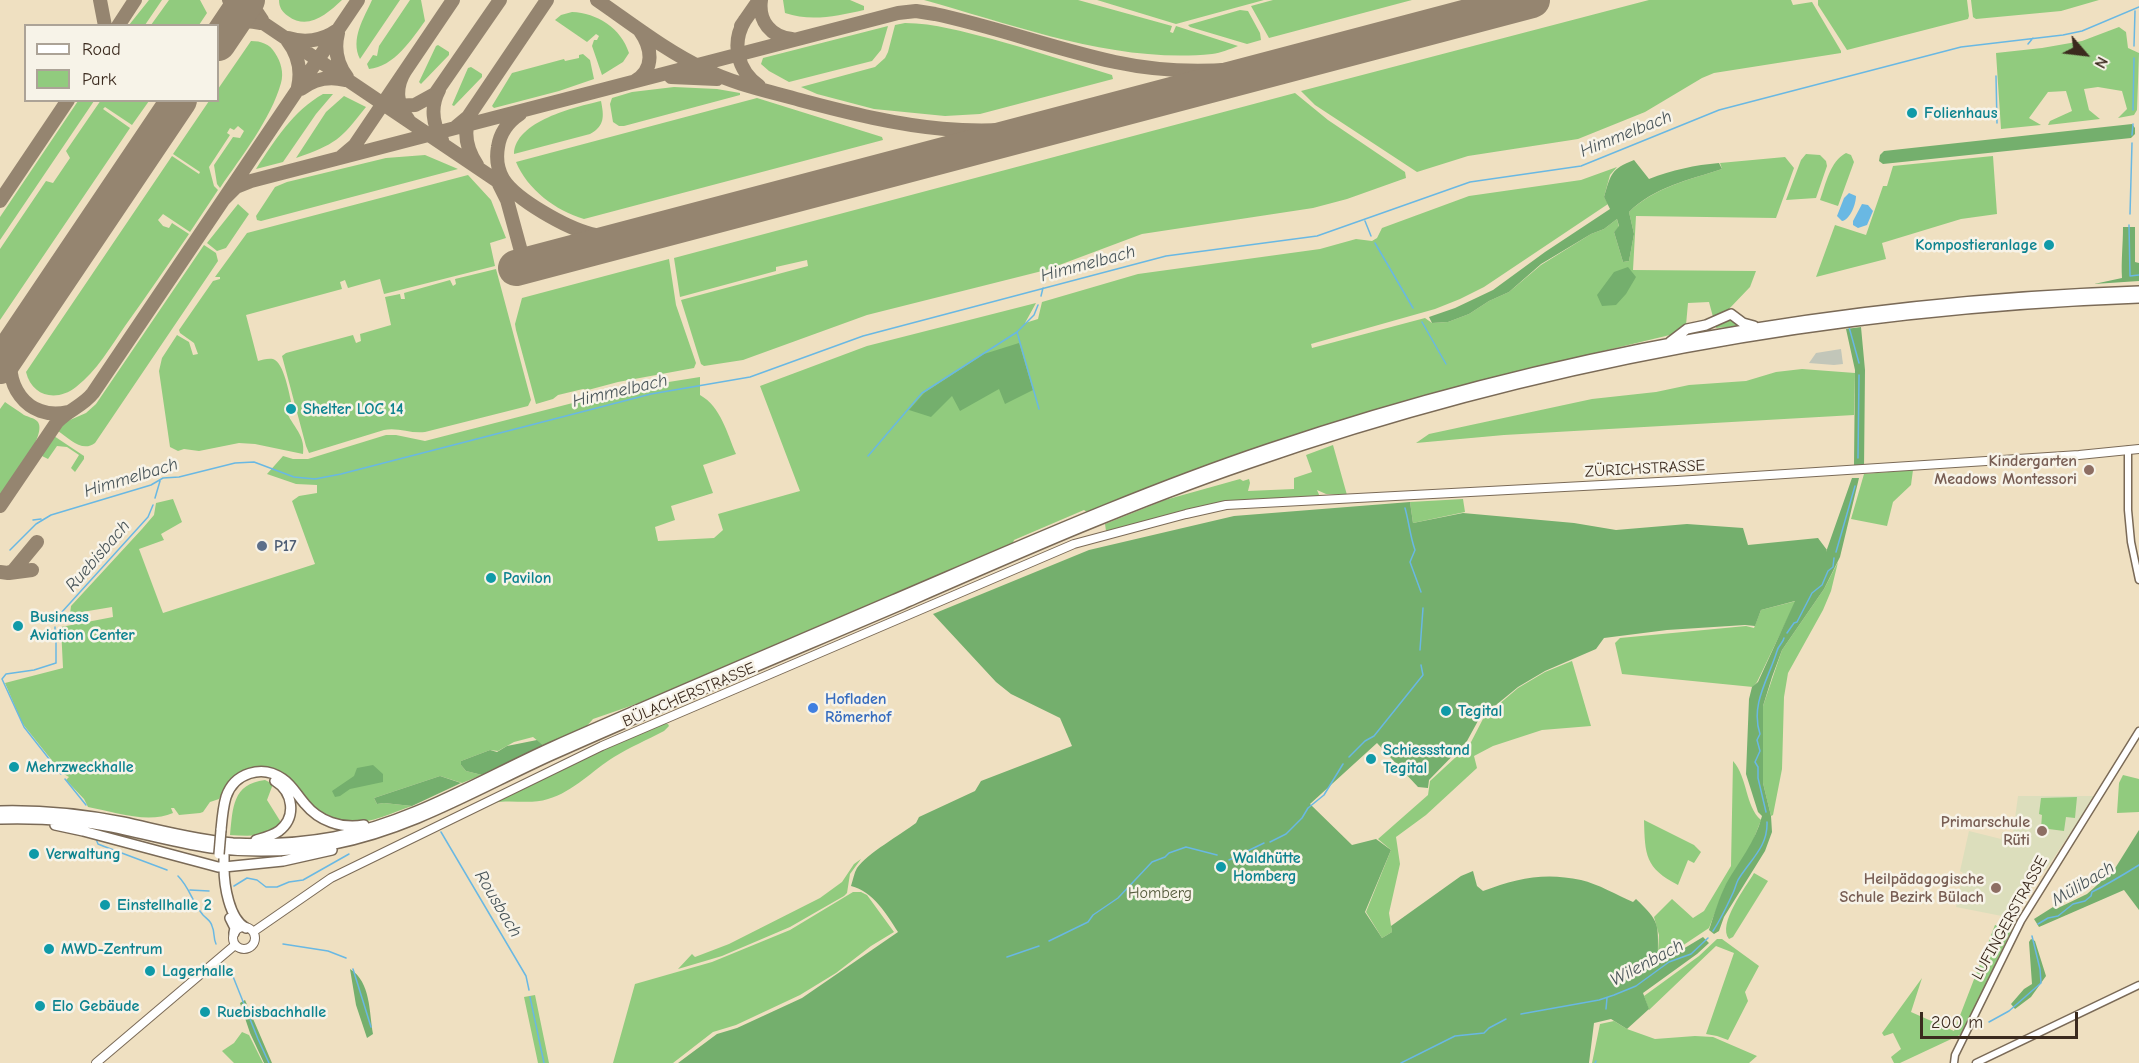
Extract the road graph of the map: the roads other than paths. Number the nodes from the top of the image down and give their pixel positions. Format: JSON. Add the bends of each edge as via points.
{"nodes":[{"id":1,"x":2139,"y":291,"type":"edge"},
{"id":2,"x":2139,"y":298,"type":"edge"},
{"id":3,"x":1760,"y":327,"type":"junction"},
{"id":4,"x":1668,"y":343,"type":"junction"},
{"id":5,"x":2139,"y":449,"type":"edge"},
{"id":6,"x":2128,"y":450,"type":"junction"},
{"id":7,"x":1154,"y":522,"type":"joint"},
{"id":8,"x":2139,"y":580,"type":"edge"},
{"id":9,"x":2139,"y":730,"type":"edge"},
{"id":10,"x":0,"y":811,"type":"edge"},
{"id":11,"x":15,"y":818,"type":"junction"},
{"id":12,"x":0,"y":819,"type":"edge"},
{"id":13,"x":400,"y":822,"type":"junction"},
{"id":14,"x":224,"y":830,"type":"junction"},
{"id":15,"x":246,"y":843,"type":"junction"},
{"id":16,"x":221,"y":867,"type":"junction"},
{"id":17,"x":250,"y":930,"type":"junction"},
{"id":18,"x":234,"y":933,"type":"junction"},
{"id":19,"x":235,"y":945,"type":"junction"},
{"id":20,"x":2139,"y":985,"type":"edge"},
{"id":21,"x":96,"y":1063,"type":"edge"},
{"id":22,"x":1954,"y":1063,"type":"edge"},
{"id":23,"x":1976,"y":1063,"type":"edge"}],
"edges":[{"from":1,"to":3,"type":"highway","via":[[1949,303]]},
{"from":2,"to":13,"type":"highway","via":[[1949,310],[1756,335],[1544,377],[1363,426],[1210,477],[1069,532]]},
{"from":3,"to":4,"type":"highway"},
{"from":3,"to":4,"type":"highway","via":[[1743,323],[1731,314],[1687,329]]},
{"from":4,"to":13,"type":"highway","via":[[1433,398],[1175,482],[660,700]]},
{"from":5,"to":6,"type":"main road","name":"ZÜRICHSTRASSE"},
{"from":6,"to":7,"type":"main road","name":"ZÜRICHSTRASSE","via":[[1677,481],[1226,505]]},
{"from":6,"to":8,"type":"street","via":[[2128,510]]},
{"from":7,"to":17,"type":"main road","name":"BÜLACHERSTRASSE","via":[[1074,544],[602,746],[340,874]]},
{"from":9,"to":22,"type":"street","name":"LUFINGERSTRASSE","via":[[2021,921]]},
{"from":10,"to":15,"type":"highway","via":[[83,815],[202,839]]},
{"from":11,"to":12,"type":"highway"},
{"from":11,"to":13,"type":"highway","via":[[81,822],[206,847],[261,851],[361,838]]},
{"from":11,"to":16,"type":"highway"},
{"from":13,"to":14,"type":"highway","via":[[354,826],[330,822],[311,810],[282,778],[259,771],[242,777],[232,786],[224,803]]},
{"from":13,"to":15,"type":"highway","via":[[324,839]]},
{"from":13,"to":16,"type":"highway","via":[[363,840],[308,856]]},
{"from":14,"to":15,"type":"highway","via":[[239,786],[257,777],[277,782],[290,800],[288,820],[273,834]]},
{"from":14,"to":16,"type":"highway","bridge":true},
{"from":16,"to":17,"type":"highway","via":[[239,923]]},
{"from":16,"to":18,"type":"highway","via":[[218,883]]},
{"from":17,"to":18,"type":"main road","via":[[241,928]]},
{"from":17,"to":19,"type":"main road","via":[[254,941],[249,948]]},
{"from":18,"to":19,"type":"main road"},
{"from":19,"to":21,"type":"main road"},
{"from":20,"to":23,"type":"street"}]}
